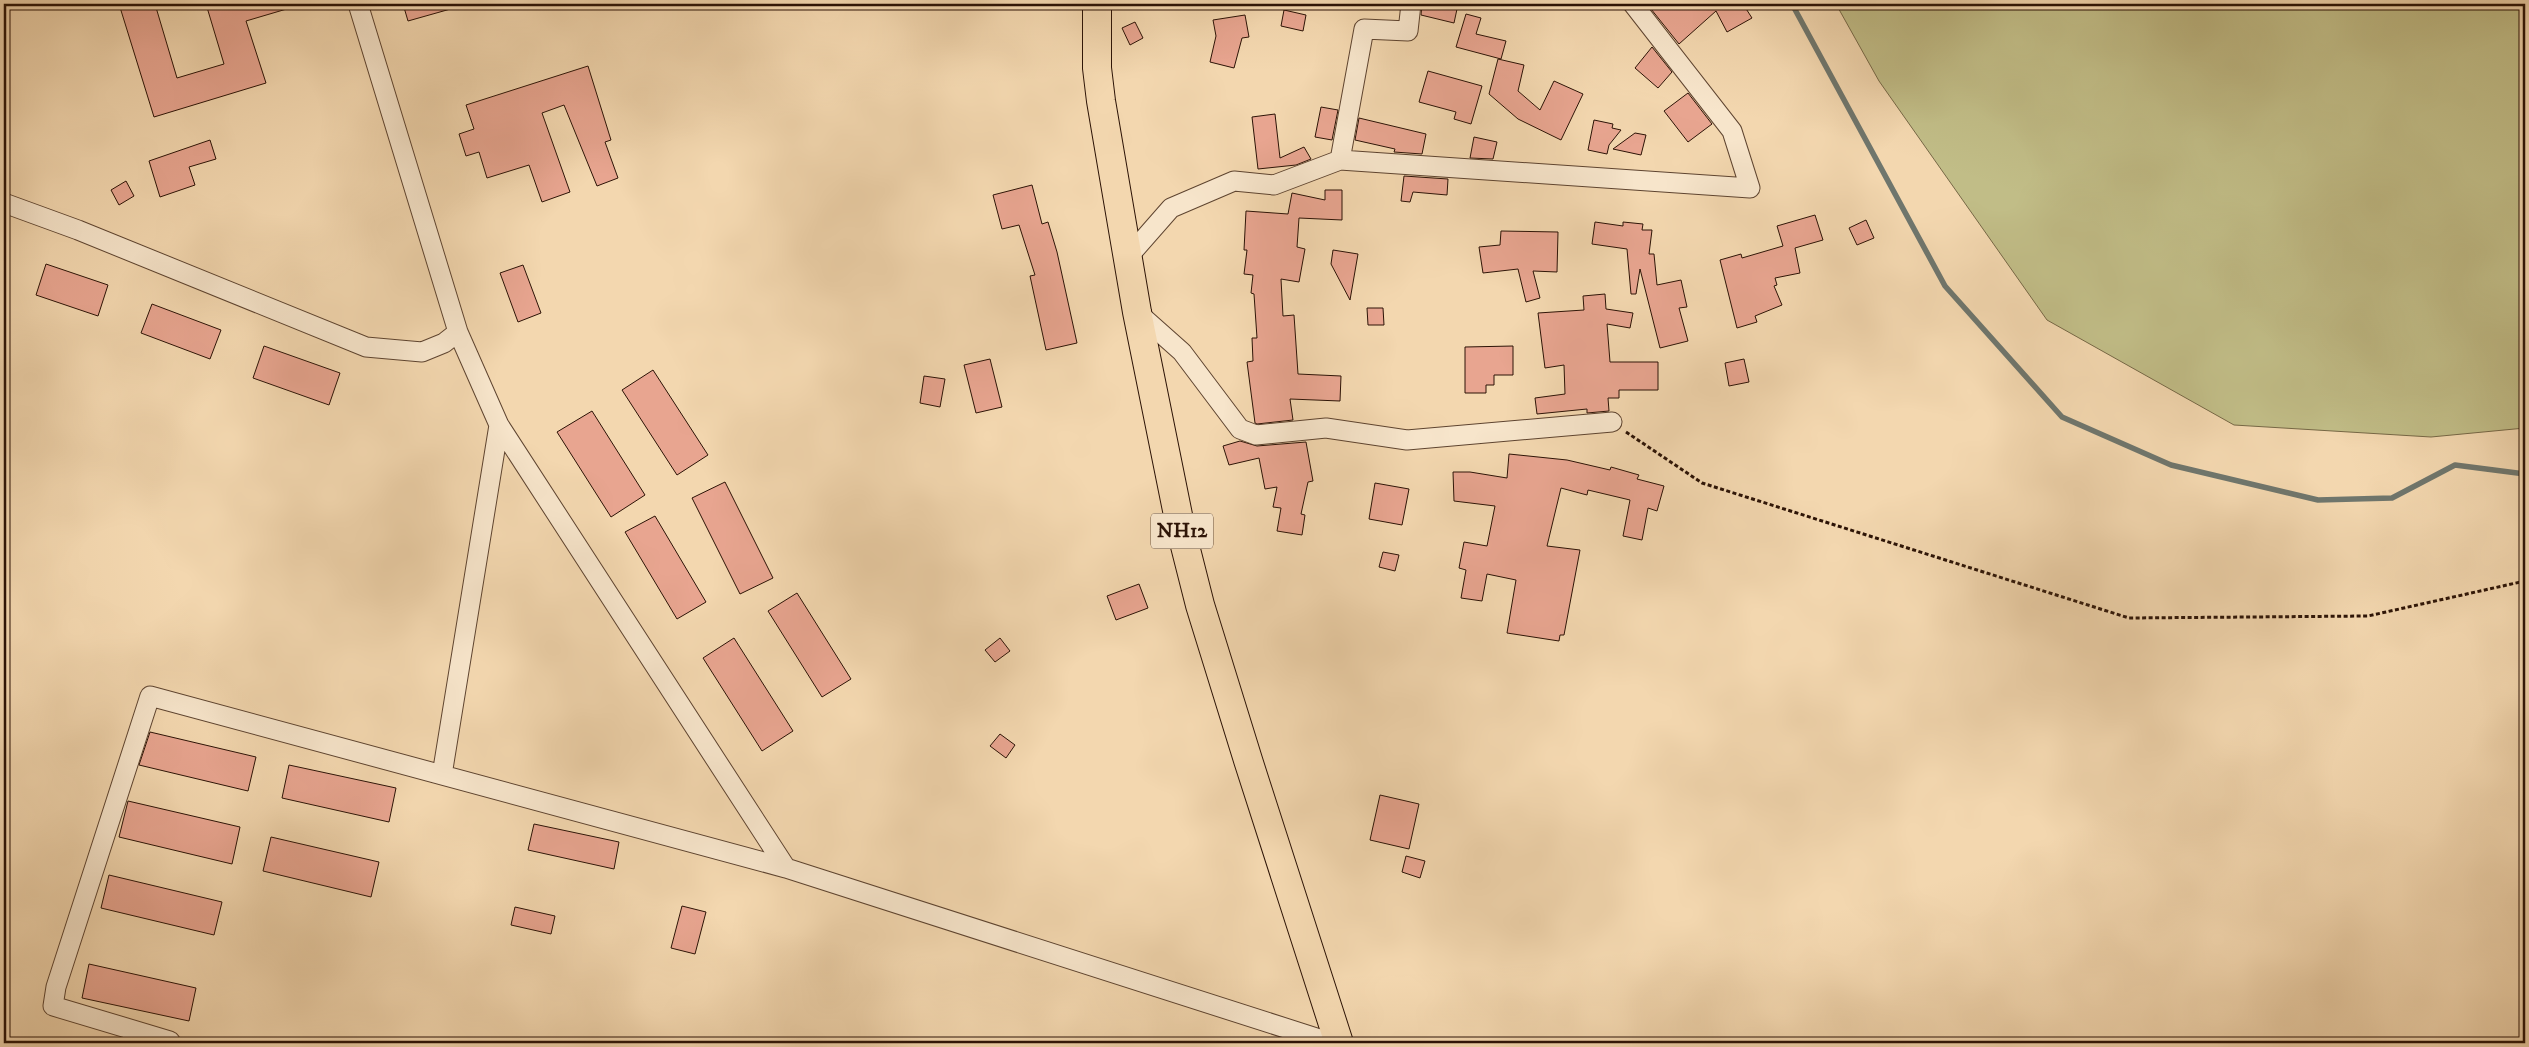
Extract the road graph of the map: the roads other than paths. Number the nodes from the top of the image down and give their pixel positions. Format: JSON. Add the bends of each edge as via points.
{"nodes":[{"id":1,"x":358,"y":4,"type":"edge"},
{"id":2,"x":1097,"y":4,"type":"edge"},
{"id":3,"x":1411,"y":4,"type":"edge"},
{"id":4,"x":1633,"y":4,"type":"edge"},
{"id":5,"x":1340,"y":160,"type":"junction"},
{"id":6,"x":4,"y":203,"type":"edge"},
{"id":7,"x":1128,"y":257,"type":"junction"},
{"id":8,"x":1137,"y":312,"type":"junction"},
{"id":9,"x":458,"y":332,"type":"junction"},
{"id":10,"x":1612,"y":422,"type":"road end"},
{"id":11,"x":499,"y":425,"type":"junction"},
{"id":12,"x":442,"y":775,"type":"junction"},
{"id":13,"x":786,"y":868,"type":"junction"},
{"id":14,"x":170,"y":1040,"type":"dead end"},
{"id":15,"x":1332,"y":1043,"type":"edge"},
{"id":16,"x":1338,"y":1043,"type":"edge"}],
"edges":[{"from":1,"to":9,"type":"street"},
{"from":2,"to":7,"type":"highway","number":"NH12","via":[[1097,68]]},
{"from":3,"to":5,"type":"street","via":[[1408,32],[1364,29]]},
{"from":4,"to":5,"type":"street","via":[[1732,131],[1750,188]]},
{"from":5,"to":7,"type":"street","via":[[1274,184],[1234,181],[1171,208]]},
{"from":6,"to":9,"type":"street","via":[[366,346],[422,352],[444,343]]},
{"from":7,"to":8,"type":"highway","number":"NH12"},
{"from":8,"to":10,"type":"street","via":[[1182,352],[1240,429],[1256,434],[1326,428],[1407,440]]},
{"from":8,"to":16,"type":"highway","number":"NH12","via":[[1181,530],[1200,605]]},
{"from":9,"to":11,"type":"street"},
{"from":11,"to":12,"type":"street"},
{"from":11,"to":13,"type":"street"},
{"from":12,"to":13,"type":"street"},
{"from":12,"to":14,"type":"street","via":[[150,696],[56,987],[53,1006]]},
{"from":13,"to":15,"type":"street"}]}
